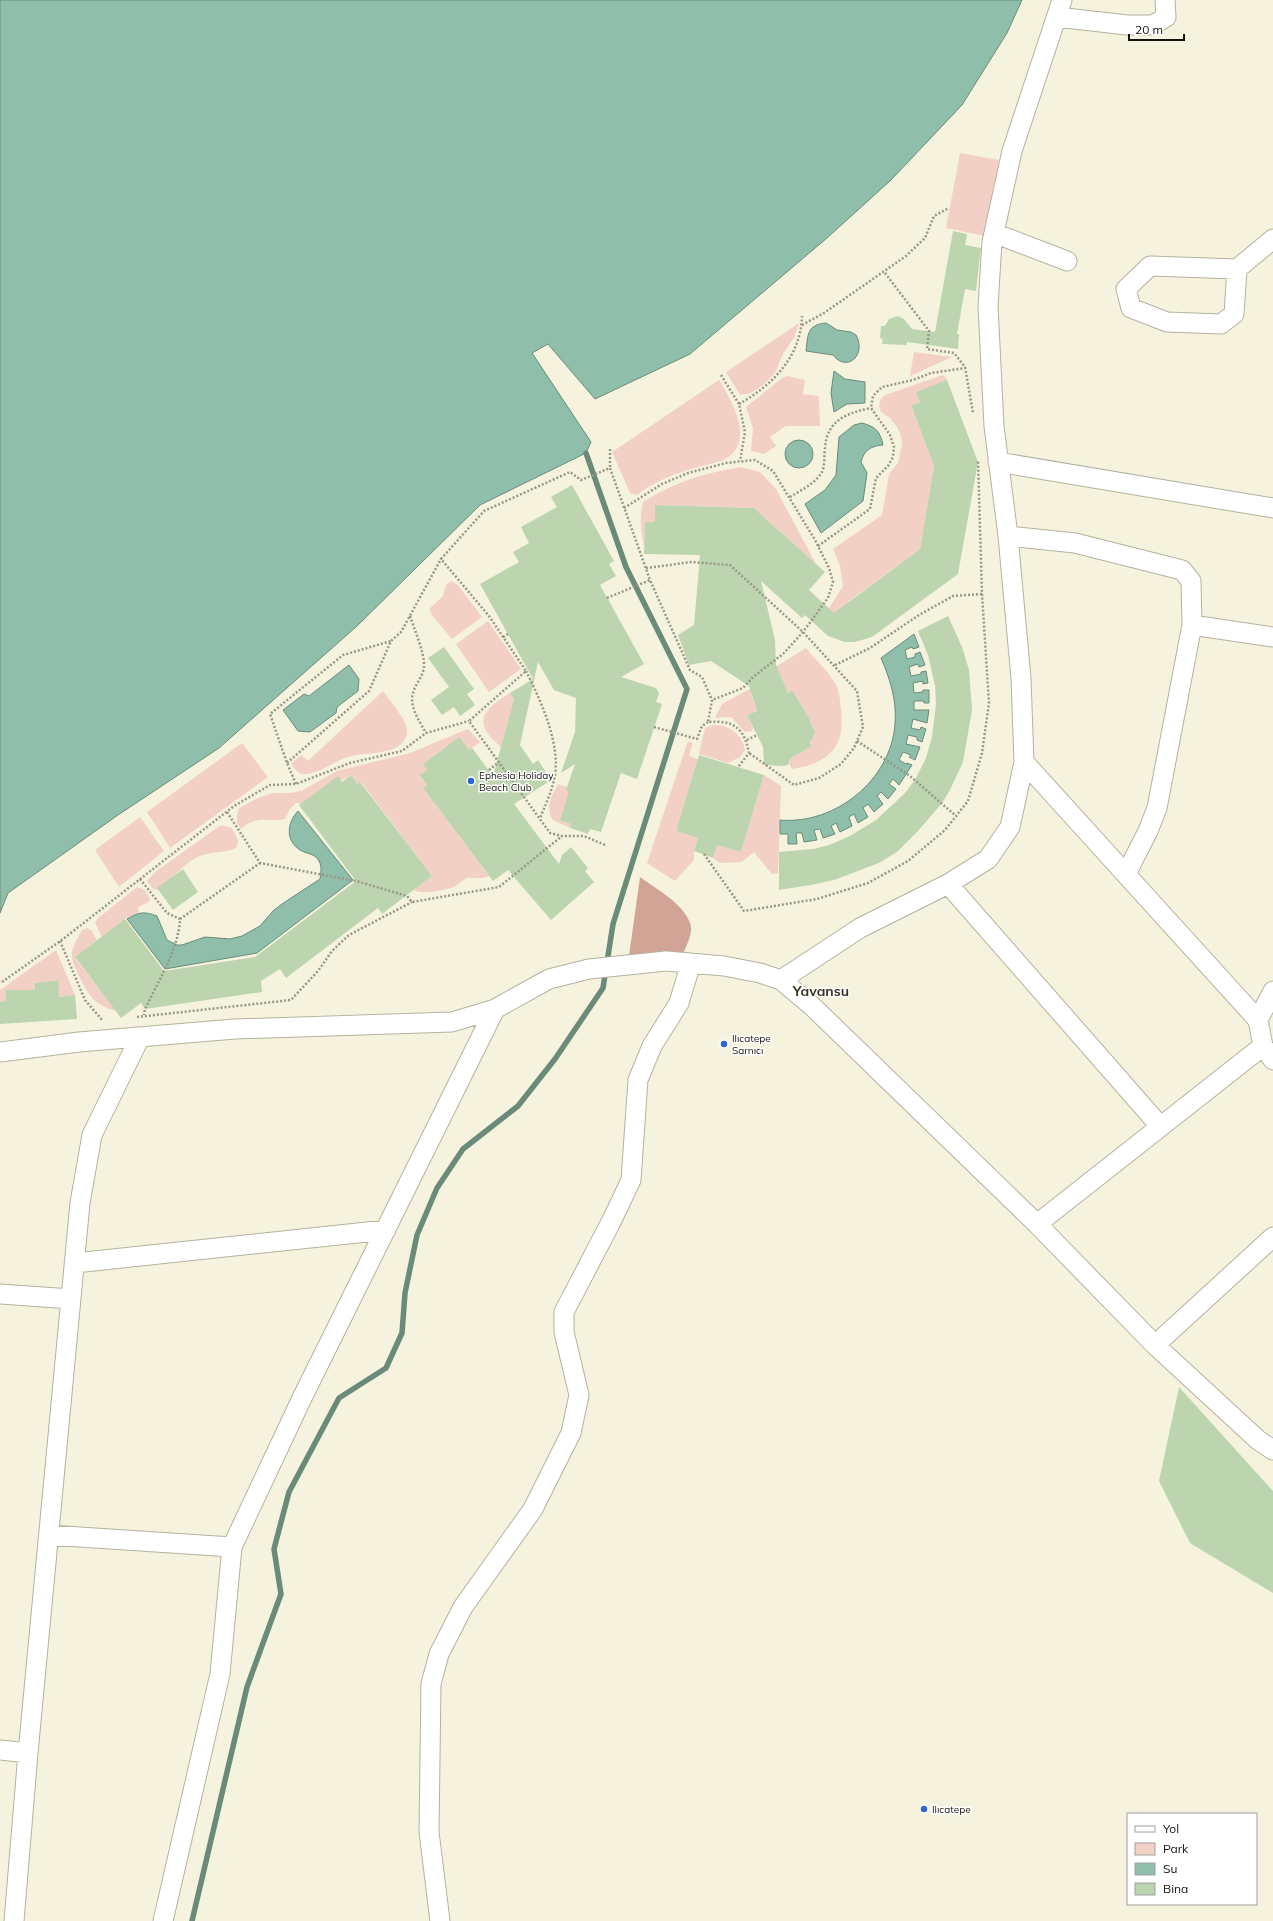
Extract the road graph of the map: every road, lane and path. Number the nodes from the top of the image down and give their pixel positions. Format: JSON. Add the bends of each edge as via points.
{"nodes":[{"id":1,"x":1165,"y":0,"type":"edge"},
{"id":2,"x":1060,"y":9,"type":"edge"},
{"id":3,"x":950,"y":208,"type":"dead end"},
{"id":4,"x":994,"y":233,"type":"junction"},
{"id":5,"x":1273,"y":239,"type":"edge"},
{"id":6,"x":1067,"y":262,"type":"dead end"},
{"id":7,"x":1237,"y":269,"type":"junction"},
{"id":8,"x":884,"y":273,"type":"junction"},
{"id":9,"x":802,"y":316,"type":"dead end"},
{"id":10,"x":802,"y":325,"type":"junction"},
{"id":11,"x":965,"y":368,"type":"junction"},
{"id":12,"x":721,"y":375,"type":"dead end"},
{"id":13,"x":739,"y":404,"type":"junction"},
{"id":14,"x":871,"y":408,"type":"junction"},
{"id":15,"x":974,"y":420,"type":"dead end"},
{"id":16,"x":610,"y":449,"type":"dead end"},
{"id":17,"x":978,"y":457,"type":"dead end"},
{"id":18,"x":740,"y":461,"type":"junction"},
{"id":19,"x":998,"y":462,"type":"junction"},
{"id":20,"x":610,"y":468,"type":"junction"},
{"id":21,"x":790,"y":497,"type":"junction"},
{"id":22,"x":624,"y":508,"type":"junction"},
{"id":23,"x":1273,"y":508,"type":"edge"},
{"id":24,"x":1008,"y":536,"type":"junction"},
{"id":25,"x":818,"y":546,"type":"junction"},
{"id":26,"x":441,"y":558,"type":"junction"},
{"id":27,"x":646,"y":568,"type":"junction"},
{"id":28,"x":650,"y":580,"type":"junction"},
{"id":29,"x":982,"y":594,"type":"junction"},
{"id":30,"x":607,"y":598,"type":"dead end"},
{"id":31,"x":410,"y":615,"type":"junction"},
{"id":32,"x":1192,"y":625,"type":"junction"},
{"id":33,"x":803,"y":632,"type":"junction"},
{"id":34,"x":508,"y":634,"type":"dead end"},
{"id":35,"x":503,"y":637,"type":"junction"},
{"id":36,"x":1273,"y":637,"type":"edge"},
{"id":37,"x":391,"y":641,"type":"junction"},
{"id":38,"x":835,"y":665,"type":"junction"},
{"id":39,"x":526,"y":671,"type":"junction"},
{"id":40,"x":712,"y":700,"type":"junction"},
{"id":41,"x":469,"y":721,"type":"junction"},
{"id":42,"x":708,"y":722,"type":"junction"},
{"id":43,"x":654,"y":727,"type":"dead end"},
{"id":44,"x":426,"y":733,"type":"junction"},
{"id":45,"x":757,"y":735,"type":"dead end"},
{"id":46,"x":747,"y":740,"type":"junction"},
{"id":47,"x":857,"y":741,"type":"junction"},
{"id":48,"x":749,"y":753,"type":"junction"},
{"id":49,"x":287,"y":762,"type":"junction"},
{"id":50,"x":499,"y":762,"type":"junction"},
{"id":51,"x":1024,"y":762,"type":"junction"},
{"id":52,"x":738,"y":767,"type":"dead end"},
{"id":53,"x":489,"y":770,"type":"dead end"},
{"id":54,"x":296,"y":784,"type":"junction"},
{"id":55,"x":227,"y":812,"type":"junction"},
{"id":56,"x":956,"y":816,"type":"junction"},
{"id":57,"x":540,"y":819,"type":"junction"},
{"id":58,"x":562,"y":836,"type":"junction"},
{"id":59,"x":605,"y":845,"type":"dead end"},
{"id":60,"x":704,"y":854,"type":"dead end"},
{"id":61,"x":260,"y":863,"type":"junction"},
{"id":62,"x":1126,"y":874,"type":"junction"},
{"id":63,"x":140,"y":879,"type":"junction"},
{"id":64,"x":948,"y":884,"type":"junction"},
{"id":65,"x":412,"y":902,"type":"junction"},
{"id":66,"x":180,"y":919,"type":"junction"},
{"id":67,"x":60,"y":941,"type":"junction"},
{"id":68,"x":691,"y":964,"type":"junction"},
{"id":69,"x":781,"y":980,"type":"junction"},
{"id":70,"x":2,"y":982,"type":"dead end"},
{"id":71,"x":1273,"y":991,"type":"edge"},
{"id":72,"x":495,"y":1009,"type":"junction"},
{"id":73,"x":144,"y":1015,"type":"junction"},
{"id":74,"x":131,"y":1018,"type":"dead end"},
{"id":75,"x":1258,"y":1020,"type":"junction"},
{"id":76,"x":107,"y":1021,"type":"dead end"},
{"id":77,"x":140,"y":1037,"type":"junction"},
{"id":78,"x":0,"y":1052,"type":"edge"},
{"id":79,"x":1268,"y":1053,"type":"edge"},
{"id":80,"x":1160,"y":1126,"type":"junction"},
{"id":81,"x":1037,"y":1224,"type":"junction"},
{"id":82,"x":386,"y":1230,"type":"junction"},
{"id":83,"x":1273,"y":1237,"type":"edge"},
{"id":84,"x":1265,"y":1254,"type":"edge"},
{"id":85,"x":75,"y":1263,"type":"junction"},
{"id":86,"x":0,"y":1294,"type":"edge"},
{"id":87,"x":71,"y":1299,"type":"junction"},
{"id":88,"x":1155,"y":1345,"type":"junction"},
{"id":89,"x":1273,"y":1450,"type":"edge"},
{"id":90,"x":49,"y":1535,"type":"junction"},
{"id":91,"x":232,"y":1547,"type":"junction"},
{"id":92,"x":0,"y":1750,"type":"edge"},
{"id":93,"x":28,"y":1752,"type":"junction"},
{"id":94,"x":14,"y":1921,"type":"edge"},
{"id":95,"x":163,"y":1921,"type":"edge"},
{"id":96,"x":440,"y":1921,"type":"edge"}],
"edges":[{"from":1,"to":2,"type":"street","via":[[1166,16],[1153,25],[1127,25]]},
{"from":2,"to":4,"type":"street","via":[[1012,151]]},
{"from":3,"to":8,"type":"path","via":[[934,216],[926,238]]},
{"from":4,"to":6,"type":"street"},
{"from":4,"to":19,"type":"street","via":[[988,306]]},
{"from":5,"to":7,"type":"street"},
{"from":7,"to":7,"type":"street","via":[[1150,266],[1126,289],[1132,308],[1167,322],[1221,324],[1234,314]]},
{"from":8,"to":10,"type":"path","via":[[824,314]]},
{"from":8,"to":11,"type":"path","via":[[929,331],[928,349],[954,353]]},
{"from":9,"to":10,"type":"path"},
{"from":10,"to":13,"type":"path","via":[[797,348],[777,375],[757,394]]},
{"from":11,"to":14,"type":"path","via":[[930,373],[882,388],[873,396]]},
{"from":11,"to":15,"type":"path"},
{"from":12,"to":13,"type":"path"},
{"from":13,"to":18,"type":"path","via":[[745,432]]},
{"from":14,"to":21,"type":"path","via":[[834,422],[825,445],[822,471],[816,480]]},
{"from":14,"to":25,"type":"path","via":[[890,435],[894,447],[892,457],[888,466],[876,478],[870,509]]},
{"from":16,"to":20,"type":"path"},
{"from":17,"to":29,"type":"path"},
{"from":18,"to":21,"type":"path","via":[[755,460],[773,471]]},
{"from":18,"to":22,"type":"path","via":[[726,463],[662,484]]},
{"from":19,"to":23,"type":"street"},
{"from":19,"to":24,"type":"street"},
{"from":20,"to":22,"type":"path"},
{"from":20,"to":26,"type":"path","via":[[581,480],[570,472],[484,511]]},
{"from":21,"to":25,"type":"path"},
{"from":22,"to":27,"type":"path"},
{"from":24,"to":32,"type":"street","via":[[1075,543],[1182,570],[1189,577],[1192,586]]},
{"from":24,"to":51,"type":"street","via":[[1021,678]]},
{"from":25,"to":33,"type":"path","via":[[833,582],[828,598]]},
{"from":26,"to":31,"type":"path"},
{"from":26,"to":35,"type":"path"},
{"from":27,"to":28,"type":"path"},
{"from":27,"to":33,"type":"path","via":[[692,562],[730,565]]},
{"from":28,"to":30,"type":"path"},
{"from":28,"to":40,"type":"path","via":[[690,670],[702,677]]},
{"from":29,"to":38,"type":"path","via":[[953,596],[870,648]]},
{"from":29,"to":56,"type":"path","via":[[988,703],[982,753],[968,800]]},
{"from":31,"to":37,"type":"path","via":[[401,632]]},
{"from":31,"to":44,"type":"path","via":[[424,666],[412,700],[417,718]]},
{"from":32,"to":36,"type":"street"},
{"from":32,"to":62,"type":"street","via":[[1157,808],[1148,832]]},
{"from":33,"to":38,"type":"path"},
{"from":33,"to":40,"type":"path","via":[[783,654],[743,688]]},
{"from":34,"to":35,"type":"path"},
{"from":35,"to":39,"type":"path"},
{"from":37,"to":49,"type":"path","via":[[369,691]]},
{"from":37,"to":49,"type":"path","via":[[342,655],[270,714]]},
{"from":38,"to":47,"type":"path","via":[[857,691],[863,727]]},
{"from":39,"to":41,"type":"path"},
{"from":39,"to":57,"type":"path","via":[[541,699],[556,751],[554,780]]},
{"from":40,"to":42,"type":"path"},
{"from":41,"to":44,"type":"path"},
{"from":41,"to":50,"type":"path"},
{"from":42,"to":43,"type":"path","via":[[702,726],[698,739]]},
{"from":42,"to":46,"type":"path","via":[[723,721],[733,724]]},
{"from":44,"to":54,"type":"path","via":[[402,750],[350,763]]},
{"from":45,"to":46,"type":"path"},
{"from":46,"to":48,"type":"path"},
{"from":47,"to":48,"type":"path","via":[[841,764],[819,778],[794,785]]},
{"from":47,"to":56,"type":"path","via":[[910,776]]},
{"from":48,"to":52,"type":"path"},
{"from":49,"to":54,"type":"path"},
{"from":50,"to":53,"type":"path"},
{"from":50,"to":57,"type":"path"},
{"from":51,"to":62,"type":"street"},
{"from":51,"to":64,"type":"street","via":[[1010,827],[988,859]]},
{"from":54,"to":55,"type":"path","via":[[270,785]]},
{"from":55,"to":61,"type":"path"},
{"from":55,"to":63,"type":"path"},
{"from":56,"to":60,"type":"path","via":[[946,830],[908,861],[868,883],[817,899],[744,911]]},
{"from":57,"to":58,"type":"path","via":[[550,833]]},
{"from":58,"to":59,"type":"path","via":[[584,836]]},
{"from":58,"to":65,"type":"path","via":[[499,887]]},
{"from":61,"to":65,"type":"path","via":[[353,880],[407,896]]},
{"from":61,"to":66,"type":"path"},
{"from":62,"to":75,"type":"street"},
{"from":63,"to":66,"type":"path","via":[[167,913]]},
{"from":63,"to":67,"type":"path"},
{"from":64,"to":69,"type":"street","via":[[860,928]]},
{"from":64,"to":80,"type":"street"},
{"from":65,"to":73,"type":"path","via":[[349,935],[332,951],[318,971],[291,1000]]},
{"from":66,"to":73,"type":"path","via":[[180,928],[165,969]]},
{"from":67,"to":70,"type":"path"},
{"from":67,"to":76,"type":"path","via":[[85,1000],[102,1021]]},
{"from":68,"to":69,"type":"street","via":[[724,966]]},
{"from":68,"to":72,"type":"street","via":[[666,961],[589,969],[549,980]]},
{"from":68,"to":96,"type":"street","via":[[680,1003],[652,1046],[638,1080],[631,1180],[564,1312],[564,1332],[579,1394],[571,1433],[533,1509],[463,1607],[439,1654],[431,1684],[429,1832]]},
{"from":69,"to":81,"type":"street","via":[[862,1053]]},
{"from":71,"to":75,"type":"street"},
{"from":72,"to":77,"type":"street","via":[[452,1022],[235,1029]]},
{"from":72,"to":82,"type":"street"},
{"from":73,"to":74,"type":"path"},
{"from":75,"to":79,"type":"street"},
{"from":77,"to":78,"type":"street"},
{"from":77,"to":85,"type":"street","via":[[92,1135],[80,1203]]},
{"from":79,"to":80,"type":"street"},
{"from":80,"to":81,"type":"street"},
{"from":81,"to":88,"type":"street"},
{"from":82,"to":85,"type":"street"},
{"from":82,"to":91,"type":"street","via":[[302,1398]]},
{"from":83,"to":84,"type":"street"},
{"from":84,"to":88,"type":"street"},
{"from":85,"to":87,"type":"street"},
{"from":86,"to":87,"type":"street"},
{"from":87,"to":90,"type":"street"},
{"from":88,"to":89,"type":"street","via":[[1258,1440]]},
{"from":90,"to":91,"type":"street"},
{"from":90,"to":93,"type":"street"},
{"from":91,"to":95,"type":"street","via":[[220,1674]]},
{"from":92,"to":93,"type":"street"},
{"from":93,"to":94,"type":"street"}]}
